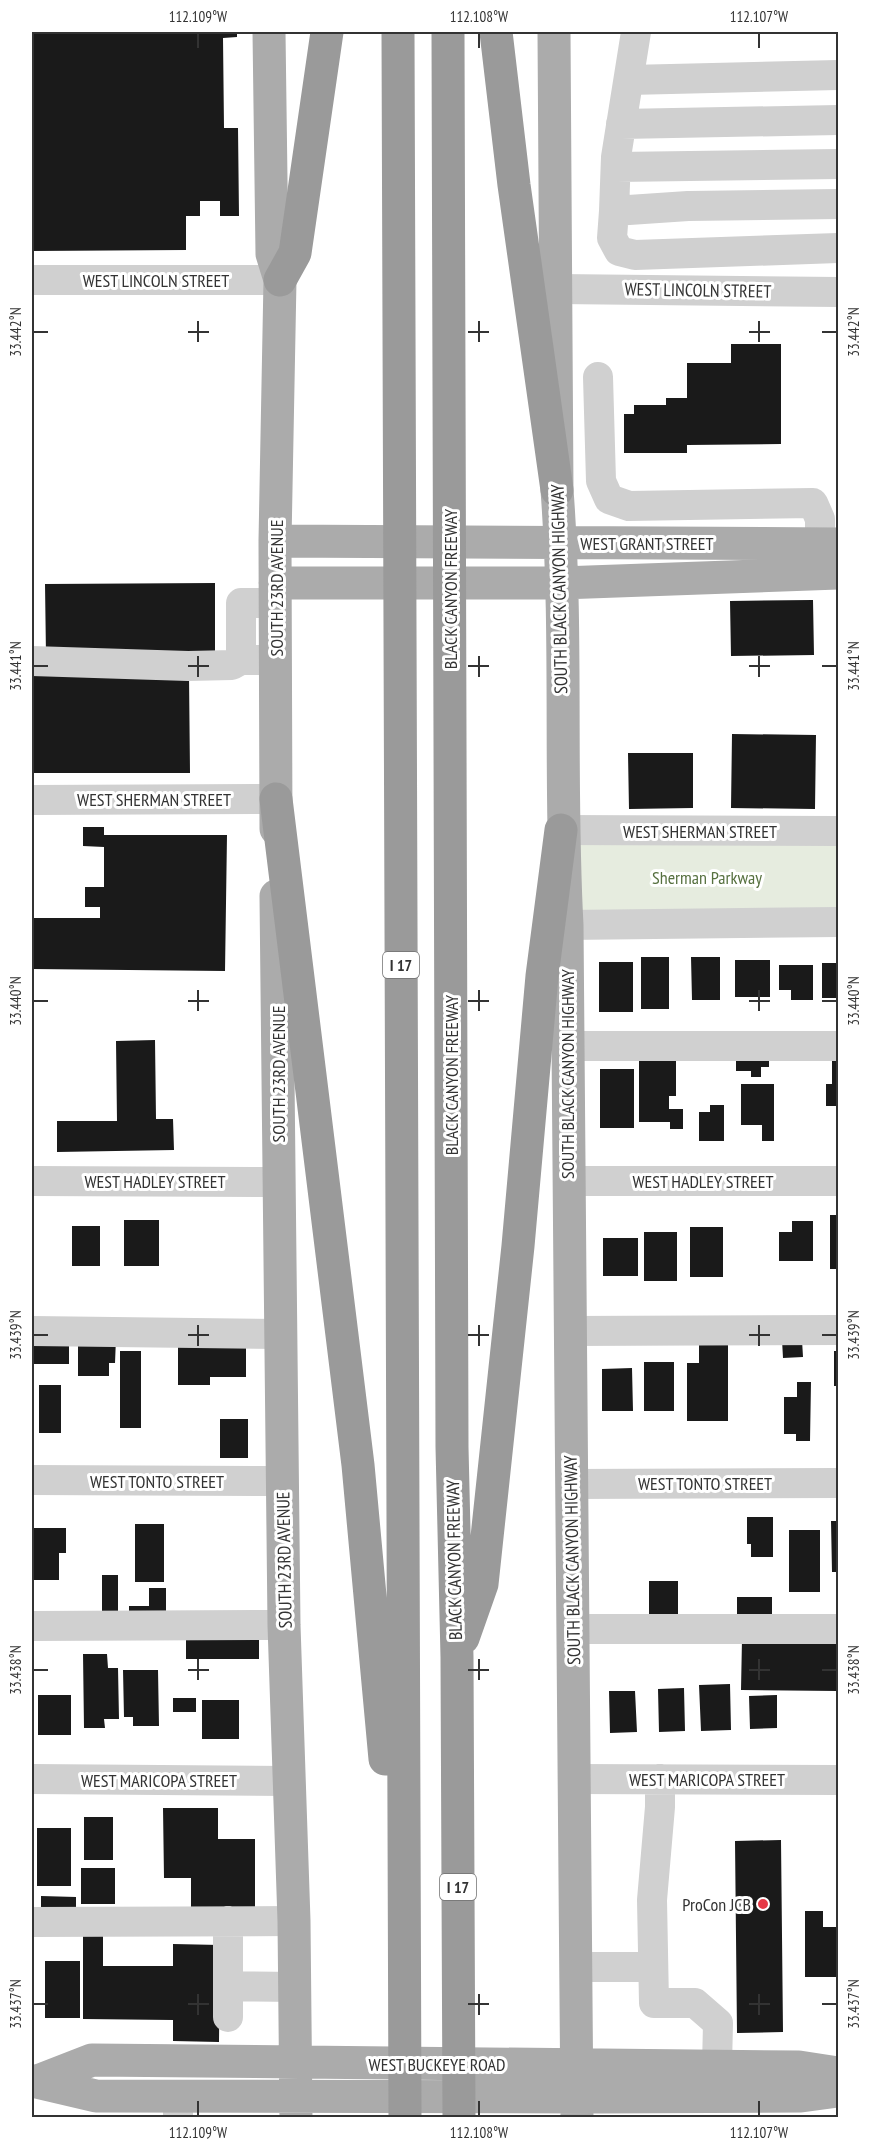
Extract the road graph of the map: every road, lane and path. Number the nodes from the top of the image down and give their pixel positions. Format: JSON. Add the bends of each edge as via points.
{"nodes":[{"id":1,"x":269,"y":32,"type":"edge"},
{"id":2,"x":327,"y":32,"type":"edge"},
{"id":3,"x":398,"y":32,"type":"edge"},
{"id":4,"x":448,"y":32,"type":"edge"},
{"id":5,"x":496,"y":32,"type":"edge"},
{"id":6,"x":554,"y":32,"type":"edge"},
{"id":7,"x":636,"y":32,"type":"edge"},
{"id":8,"x":838,"y":75,"type":"edge"},
{"id":9,"x":628,"y":80,"type":"junction"},
{"id":10,"x":838,"y":120,"type":"edge"},
{"id":11,"x":621,"y":124,"type":"junction"},
{"id":12,"x":838,"y":164,"type":"edge"},
{"id":13,"x":616,"y":166,"type":"junction"},
{"id":14,"x":838,"y":204,"type":"edge"},
{"id":15,"x":615,"y":211,"type":"junction"},
{"id":16,"x":838,"y":248,"type":"edge"},
{"id":17,"x":32,"y":280,"type":"edge"},
{"id":18,"x":280,"y":280,"type":"junction"},
{"id":19,"x":558,"y":289,"type":"junction"},
{"id":20,"x":838,"y":292,"type":"edge"},
{"id":21,"x":598,"y":377,"type":"dead end"},
{"id":22,"x":600,"y":463,"type":"junction"},
{"id":23,"x":557,"y":476,"type":"junction"},
{"id":24,"x":275,"y":541,"type":"junction"},
{"id":25,"x":561,"y":542,"type":"junction"},
{"id":26,"x":829,"y":544,"type":"edge"},
{"id":27,"x":838,"y":573,"type":"edge"},
{"id":28,"x":561,"y":583,"type":"junction"},
{"id":29,"x":275,"y":593,"type":"junction"},
{"id":30,"x":241,"y":660,"type":"junction"},
{"id":31,"x":275,"y":660,"type":"junction"},
{"id":32,"x":32,"y":662,"type":"edge"},
{"id":33,"x":276,"y":799,"type":"junction"},
{"id":34,"x":32,"y":800,"type":"edge"},
{"id":35,"x":561,"y":830,"type":"junction"},
{"id":36,"x":838,"y":831,"type":"edge"},
{"id":37,"x":838,"y":922,"type":"edge"},
{"id":38,"x":567,"y":925,"type":"junction"},
{"id":39,"x":566,"y":1046,"type":"junction"},
{"id":40,"x":838,"y":1046,"type":"edge"},
{"id":41,"x":32,"y":1181,"type":"edge"},
{"id":42,"x":568,"y":1181,"type":"junction"},
{"id":43,"x":838,"y":1181,"type":"edge"},
{"id":44,"x":278,"y":1182,"type":"junction"},
{"id":45,"x":838,"y":1330,"type":"edge"},
{"id":46,"x":32,"y":1331,"type":"edge"},
{"id":47,"x":570,"y":1331,"type":"junction"},
{"id":48,"x":281,"y":1334,"type":"junction"},
{"id":49,"x":32,"y":1480,"type":"edge"},
{"id":50,"x":283,"y":1481,"type":"junction"},
{"id":51,"x":838,"y":1483,"type":"edge"},
{"id":52,"x":571,"y":1484,"type":"junction"},
{"id":53,"x":284,"y":1625,"type":"junction"},
{"id":54,"x":32,"y":1626,"type":"edge"},
{"id":55,"x":574,"y":1629,"type":"junction"},
{"id":56,"x":838,"y":1629,"type":"edge"},
{"id":57,"x":457,"y":1657,"type":"junction"},
{"id":58,"x":32,"y":1779,"type":"edge"},
{"id":59,"x":575,"y":1779,"type":"junction"},
{"id":60,"x":660,"y":1779,"type":"junction"},
{"id":61,"x":838,"y":1779,"type":"edge"},
{"id":62,"x":287,"y":1781,"type":"junction"},
{"id":63,"x":405,"y":1898,"type":"junction"},
{"id":64,"x":228,"y":1921,"type":"junction"},
{"id":65,"x":294,"y":1921,"type":"junction"},
{"id":66,"x":32,"y":1922,"type":"edge"},
{"id":67,"x":576,"y":1967,"type":"junction"},
{"id":68,"x":653,"y":1967,"type":"junction"},
{"id":69,"x":228,"y":1986,"type":"junction"},
{"id":70,"x":295,"y":1987,"type":"junction"},
{"id":71,"x":228,"y":2017,"type":"dead end"},
{"id":72,"x":296,"y":2063,"type":"junction"},
{"id":73,"x":577,"y":2065,"type":"junction"},
{"id":74,"x":717,"y":2066,"type":"junction"},
{"id":75,"x":838,"y":2073,"type":"edge"},
{"id":76,"x":35,"y":2081,"type":"edge"},
{"id":77,"x":838,"y":2091,"type":"edge"},
{"id":78,"x":178,"y":2107,"type":"edge"},
{"id":79,"x":296,"y":2107,"type":"edge"},
{"id":80,"x":577,"y":2107,"type":"edge"},
{"id":81,"x":405,"y":2118,"type":"edge"},
{"id":82,"x":459,"y":2118,"type":"edge"}],
"edges":[{"from":1,"to":18,"type":"main road","name":"SOUTH 23RD AVENUE","via":[[272,254]]},
{"from":2,"to":18,"type":"highway","via":[[295,253]]},
{"from":3,"to":63,"type":"highway","number":"I 17"},
{"from":4,"to":57,"type":"highway","name":"BLACK CANYON FREEWAY","number":"I 17","via":[[452,1424]]},
{"from":5,"to":23,"type":"highway"},
{"from":6,"to":19,"type":"main road","name":"SOUTH BLACK CANYON HIGHWAY"},
{"from":7,"to":9,"type":"street"},
{"from":8,"to":9,"type":"street"},
{"from":9,"to":11,"type":"street"},
{"from":10,"to":11,"type":"street"},
{"from":11,"to":13,"type":"street"},
{"from":12,"to":13,"type":"street"},
{"from":13,"to":15,"type":"street"},
{"from":14,"to":15,"type":"street"},
{"from":15,"to":16,"type":"street","via":[[612,238],[619,251],[635,255]]},
{"from":17,"to":18,"type":"street","name":"WEST LINCOLN STREET"},
{"from":18,"to":24,"type":"main road","name":"SOUTH 23RD AVENUE"},
{"from":19,"to":20,"type":"street","name":"WEST LINCOLN STREET"},
{"from":19,"to":23,"type":"main road","name":"SOUTH BLACK CANYON HIGHWAY"},
{"from":21,"to":22,"type":"street"},
{"from":22,"to":23,"type":"street"},
{"from":22,"to":26,"type":"street","via":[[601,481],[609,500],[629,507],[813,504]]},
{"from":23,"to":25,"type":"main road","name":"SOUTH BLACK CANYON HIGHWAY"},
{"from":24,"to":25,"type":"main road","name":"WEST GRANT STREET"},
{"from":24,"to":29,"type":"main road","name":"SOUTH 23RD AVENUE"},
{"from":25,"to":26,"type":"main road","name":"WEST GRANT STREET"},
{"from":25,"to":28,"type":"main road","name":"SOUTH BLACK CANYON HIGHWAY"},
{"from":27,"to":28,"type":"main road","name":"WEST GRANT STREET"},
{"from":28,"to":29,"type":"main road","name":"WEST GRANT STREET","via":[[333,583]]},
{"from":28,"to":35,"type":"main road","name":"SOUTH BLACK CANYON HIGHWAY"},
{"from":29,"to":30,"type":"street","via":[[241,603]]},
{"from":29,"to":31,"type":"main road","name":"SOUTH 23RD AVENUE"},
{"from":30,"to":31,"type":"street"},
{"from":30,"to":32,"type":"street","via":[[232,665],[199,666]]},
{"from":31,"to":33,"type":"main road","name":"SOUTH 23RD AVENUE"},
{"from":33,"to":34,"type":"street","name":"WEST SHERMAN STREET"},
{"from":33,"to":44,"type":"main road","name":"SOUTH 23RD AVENUE"},
{"from":33,"to":63,"type":"highway","via":[[358,1465],[388,1791]]},
{"from":35,"to":36,"type":"street","name":"WEST SHERMAN STREET"},
{"from":35,"to":38,"type":"main road","name":"SOUTH BLACK CANYON HIGHWAY"},
{"from":35,"to":57,"type":"highway","via":[[542,976],[482,1584]]},
{"from":37,"to":38,"type":"street"},
{"from":38,"to":39,"type":"main road","name":"SOUTH BLACK CANYON HIGHWAY"},
{"from":39,"to":40,"type":"street"},
{"from":39,"to":42,"type":"main road","name":"SOUTH BLACK CANYON HIGHWAY"},
{"from":41,"to":44,"type":"street","name":"WEST HADLEY STREET"},
{"from":42,"to":43,"type":"street","name":"WEST HADLEY STREET"},
{"from":42,"to":47,"type":"main road","name":"SOUTH BLACK CANYON HIGHWAY"},
{"from":44,"to":48,"type":"main road","name":"SOUTH 23RD AVENUE"},
{"from":45,"to":47,"type":"street"},
{"from":46,"to":48,"type":"street"},
{"from":47,"to":52,"type":"main road","name":"SOUTH BLACK CANYON HIGHWAY"},
{"from":48,"to":50,"type":"main road","name":"SOUTH 23RD AVENUE"},
{"from":49,"to":50,"type":"street","name":"WEST TONTO STREET"},
{"from":50,"to":53,"type":"main road","name":"SOUTH 23RD AVENUE"},
{"from":51,"to":52,"type":"street","name":"WEST TONTO STREET"},
{"from":52,"to":55,"type":"main road","name":"SOUTH BLACK CANYON HIGHWAY"},
{"from":53,"to":54,"type":"street"},
{"from":53,"to":62,"type":"main road","name":"SOUTH 23RD AVENUE"},
{"from":55,"to":56,"type":"street"},
{"from":55,"to":59,"type":"main road","name":"SOUTH BLACK CANYON HIGHWAY"},
{"from":57,"to":82,"type":"highway","name":"BLACK CANYON FREEWAY","number":"I 17"},
{"from":58,"to":62,"type":"street","name":"WEST MARICOPA STREET"},
{"from":59,"to":60,"type":"street","name":"WEST MARICOPA STREET"},
{"from":59,"to":67,"type":"main road","name":"SOUTH BLACK CANYON HIGHWAY"},
{"from":60,"to":61,"type":"street","name":"WEST MARICOPA STREET"},
{"from":60,"to":68,"type":"street","via":[[652,1900]]},
{"from":62,"to":65,"type":"main road","name":"SOUTH 23RD AVENUE"},
{"from":63,"to":81,"type":"highway","number":"I 17"},
{"from":64,"to":65,"type":"street"},
{"from":64,"to":66,"type":"street"},
{"from":64,"to":69,"type":"street"},
{"from":65,"to":70,"type":"main road","name":"SOUTH 23RD AVENUE"},
{"from":67,"to":68,"type":"street"},
{"from":67,"to":73,"type":"main road","name":"SOUTH BLACK CANYON HIGHWAY"},
{"from":68,"to":74,"type":"street","via":[[654,2003],[695,2003],[718,2023]]},
{"from":69,"to":70,"type":"street"},
{"from":69,"to":71,"type":"street"},
{"from":70,"to":72,"type":"main road","name":"SOUTH 23RD AVENUE"},
{"from":72,"to":73,"type":"main road","name":"WEST BUCKEYE ROAD"},
{"from":72,"to":76,"type":"main road","name":"WEST BUCKEYE ROAD","via":[[92,2060]]},
{"from":72,"to":79,"type":"main road","name":"SOUTH 23RD AVENUE"},
{"from":73,"to":74,"type":"main road","name":"WEST BUCKEYE ROAD"},
{"from":73,"to":80,"type":"main road","name":"SOUTH BLACK CANYON HIGHWAY"},
{"from":74,"to":75,"type":"main road","name":"WEST BUCKEYE ROAD","via":[[799,2067]]},
{"from":76,"to":78,"type":"main road","name":"WEST BUCKEYE ROAD","via":[[96,2096]]},
{"from":77,"to":80,"type":"main road","name":"WEST BUCKEYE ROAD"},
{"from":78,"to":79,"type":"main road","name":"WEST BUCKEYE ROAD"},
{"from":79,"to":80,"type":"main road","name":"WEST BUCKEYE ROAD","via":[[345,2096],[521,2097]]}]}
